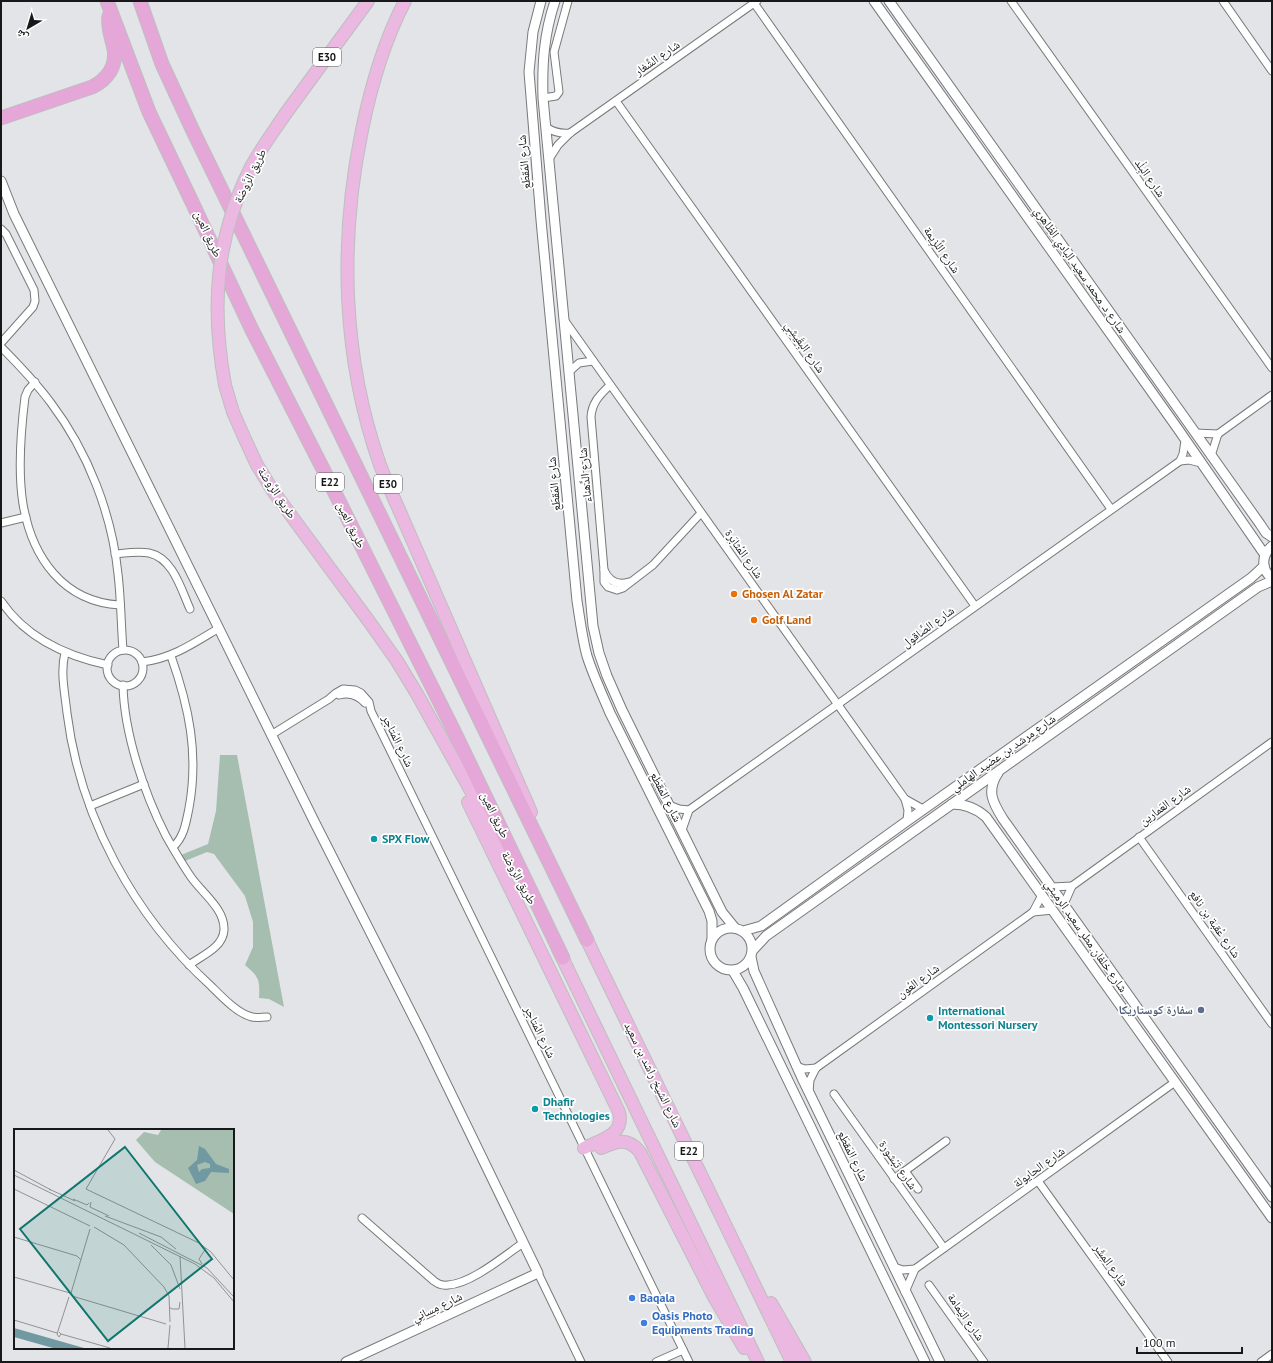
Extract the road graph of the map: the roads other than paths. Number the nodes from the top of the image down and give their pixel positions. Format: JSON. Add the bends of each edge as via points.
{"nodes":[{"id":1,"x":140,"y":1,"type":"edge"},
{"id":2,"x":368,"y":1,"type":"edge"},
{"id":3,"x":404,"y":1,"type":"edge"},
{"id":4,"x":541,"y":1,"type":"edge"},
{"id":5,"x":555,"y":1,"type":"edge"},
{"id":6,"x":568,"y":1,"type":"edge"},
{"id":7,"x":874,"y":1,"type":"edge"},
{"id":8,"x":889,"y":1,"type":"edge"},
{"id":9,"x":1011,"y":1,"type":"edge"},
{"id":10,"x":1223,"y":1,"type":"edge"},
{"id":11,"x":755,"y":2,"type":"edge"},
{"id":12,"x":109,"y":6,"type":"edge"},
{"id":13,"x":1272,"y":71,"type":"edge"},
{"id":14,"x":543,"y":98,"type":"junction"},
{"id":15,"x":616,"y":101,"type":"junction"},
{"id":16,"x":7,"y":113,"type":"edge"},
{"id":17,"x":1,"y":118,"type":"edge"},
{"id":18,"x":546,"y":127,"type":"junction"},
{"id":19,"x":570,"y":133,"type":"junction"},
{"id":20,"x":548,"y":159,"type":"junction"},
{"id":21,"x":1,"y":181,"type":"edge"},
{"id":22,"x":541,"y":220,"type":"junction"},
{"id":23,"x":555,"y":228,"type":"junction"},
{"id":24,"x":1,"y":229,"type":"edge"},
{"id":25,"x":563,"y":319,"type":"junction"},
{"id":26,"x":1,"y":343,"type":"edge"},
{"id":27,"x":1,"y":347,"type":"edge"},
{"id":28,"x":593,"y":361,"type":"junction"},
{"id":29,"x":1272,"y":368,"type":"edge"},
{"id":30,"x":569,"y":372,"type":"junction"},
{"id":31,"x":35,"y":382,"type":"junction"},
{"id":32,"x":610,"y":386,"type":"junction"},
{"id":33,"x":1272,"y":395,"type":"edge"},
{"id":34,"x":1188,"y":423,"type":"junction"},
{"id":35,"x":1178,"y":429,"type":"junction"},
{"id":36,"x":1195,"y":433,"type":"junction"},
{"id":37,"x":1218,"y":434,"type":"junction"},
{"id":38,"x":1185,"y":441,"type":"junction"},
{"id":39,"x":1211,"y":456,"type":"junction"},
{"id":40,"x":1180,"y":461,"type":"junction"},
{"id":41,"x":1201,"y":463,"type":"junction"},
{"id":42,"x":565,"y":477,"type":"junction"},
{"id":43,"x":579,"y":479,"type":"junction"},
{"id":44,"x":1111,"y":509,"type":"junction"},
{"id":45,"x":701,"y":513,"type":"junction"},
{"id":46,"x":26,"y":517,"type":"junction"},
{"id":47,"x":1,"y":523,"type":"edge"},
{"id":48,"x":1272,"y":537,"type":"edge"},
{"id":49,"x":1272,"y":546,"type":"edge"},
{"id":50,"x":115,"y":554,"type":"junction"},
{"id":51,"x":1265,"y":555,"type":"junction"},
{"id":52,"x":1264,"y":566,"type":"junction"},
{"id":53,"x":1272,"y":580,"type":"edge"},
{"id":54,"x":1,"y":601,"type":"edge"},
{"id":55,"x":120,"y":605,"type":"junction"},
{"id":56,"x":975,"y":606,"type":"junction"},
{"id":57,"x":190,"y":608,"type":"dead end"},
{"id":58,"x":219,"y":628,"type":"junction"},
{"id":59,"x":122,"y":650,"type":"junction"},
{"id":60,"x":65,"y":653,"type":"junction"},
{"id":61,"x":171,"y":656,"type":"junction"},
{"id":62,"x":142,"y":662,"type":"junction"},
{"id":63,"x":108,"y":665,"type":"junction"},
{"id":64,"x":124,"y":685,"type":"junction"},
{"id":65,"x":417,"y":694,"type":"junction"},
{"id":66,"x":838,"y":705,"type":"junction"},
{"id":67,"x":272,"y":735,"type":"junction"},
{"id":68,"x":1272,"y":742,"type":"edge"},
{"id":69,"x":1000,"y":770,"type":"junction"},
{"id":70,"x":144,"y":784,"type":"junction"},
{"id":71,"x":905,"y":799,"type":"junction"},
{"id":72,"x":952,"y":804,"type":"junction"},
{"id":73,"x":669,"y":805,"type":"junction"},
{"id":74,"x":90,"y":806,"type":"junction"},
{"id":75,"x":924,"y":809,"type":"junction"},
{"id":76,"x":689,"y":810,"type":"junction"},
{"id":77,"x":1003,"y":819,"type":"junction"},
{"id":78,"x":907,"y":821,"type":"junction"},
{"id":79,"x":994,"y":826,"type":"junction"},
{"id":80,"x":682,"y":830,"type":"junction"},
{"id":81,"x":1139,"y":837,"type":"junction"},
{"id":82,"x":173,"y":847,"type":"junction"},
{"id":83,"x":1072,"y":886,"type":"junction"},
{"id":84,"x":1052,"y":887,"type":"junction"},
{"id":85,"x":1042,"y":895,"type":"junction"},
{"id":86,"x":1064,"y":904,"type":"junction"},
{"id":87,"x":1053,"y":910,"type":"junction"},
{"id":88,"x":1033,"y":912,"type":"junction"},
{"id":89,"x":739,"y":929,"type":"junction"},
{"id":90,"x":712,"y":939,"type":"junction"},
{"id":91,"x":587,"y":940,"type":"junction"},
{"id":92,"x":752,"y":954,"type":"junction"},
{"id":93,"x":563,"y":958,"type":"junction"},
{"id":94,"x":189,"y":965,"type":"junction"},
{"id":95,"x":733,"y":971,"type":"junction"},
{"id":96,"x":266,"y":1017,"type":"dead end"},
{"id":97,"x":1272,"y":1024,"type":"edge"},
{"id":98,"x":796,"y":1066,"type":"junction"},
{"id":99,"x":816,"y":1068,"type":"junction"},
{"id":100,"x":1175,"y":1082,"type":"junction"},
{"id":101,"x":809,"y":1092,"type":"junction"},
{"id":102,"x":834,"y":1094,"type":"dead end"},
{"id":103,"x":1209,"y":1107,"type":"junction"},
{"id":104,"x":1198,"y":1114,"type":"junction"},
{"id":105,"x":946,"y":1141,"type":"dead end"},
{"id":106,"x":586,"y":1151,"type":"junction"},
{"id":107,"x":905,"y":1171,"type":"junction"},
{"id":108,"x":894,"y":1178,"type":"junction"},
{"id":109,"x":837,"y":1180,"type":"junction"},
{"id":110,"x":1038,"y":1181,"type":"junction"},
{"id":111,"x":918,"y":1189,"type":"dead end"},
{"id":112,"x":1272,"y":1197,"type":"edge"},
{"id":113,"x":362,"y":1218,"type":"dead end"},
{"id":114,"x":1272,"y":1218,"type":"edge"},
{"id":115,"x":523,"y":1243,"type":"junction"},
{"id":116,"x":944,"y":1248,"type":"junction"},
{"id":117,"x":886,"y":1252,"type":"junction"},
{"id":118,"x":894,"y":1267,"type":"junction"},
{"id":119,"x":915,"y":1269,"type":"junction"},
{"id":120,"x":747,"y":1270,"type":"junction"},
{"id":121,"x":538,"y":1273,"type":"junction"},
{"id":122,"x":930,"y":1284,"type":"dead end"},
{"id":123,"x":905,"y":1292,"type":"junction"},
{"id":124,"x":683,"y":1350,"type":"junction"},
{"id":125,"x":1272,"y":1354,"type":"edge"},
{"id":126,"x":346,"y":1362,"type":"edge"},
{"id":127,"x":581,"y":1362,"type":"edge"},
{"id":128,"x":656,"y":1362,"type":"edge"},
{"id":129,"x":689,"y":1362,"type":"edge"},
{"id":130,"x":752,"y":1362,"type":"edge"},
{"id":131,"x":758,"y":1362,"type":"edge"},
{"id":132,"x":792,"y":1362,"type":"edge"},
{"id":133,"x":805,"y":1362,"type":"edge"},
{"id":134,"x":926,"y":1362,"type":"edge"},
{"id":135,"x":940,"y":1362,"type":"edge"},
{"id":136,"x":984,"y":1362,"type":"edge"},
{"id":137,"x":1168,"y":1362,"type":"edge"},
{"id":138,"x":1260,"y":1362,"type":"edge"}],
"edges":[{"from":1,"to":91,"type":"highway","number":"E22","via":[[162,64],[193,131]]},
{"from":2,"to":65,"type":"highway","name":"طريق الرَّوضة","number":"E30","bridge":true,"via":[[286,114],[252,166],[241,189],[224,243],[219,272],[217,324],[225,385],[257,464],[273,491],[397,661]]},
{"from":3,"to":91,"type":"highway","number":"E30","via":[[381,55],[368,102],[351,196],[347,274],[349,315],[360,392],[378,459],[391,492]]},
{"from":4,"to":22,"type":"street","name":"شارع المَقطَع","via":[[533,32],[529,72]]},
{"from":5,"to":14,"type":"street","name":"شارع المَقطَع","via":[[543,50]]},
{"from":6,"to":14,"type":"street","via":[[554,52],[559,92],[556,96]]},
{"from":7,"to":35,"type":"street","name":"شارع د. محمد سعيد البادي الظاهري"},
{"from":8,"to":34,"type":"street","name":"شارع د. محمد سعيد البادي الظاهري"},
{"from":9,"to":29,"type":"street","name":"شارع البِلْد"},
{"from":10,"to":13,"type":"street"},
{"from":11,"to":15,"type":"street","name":"شارع الشِّغار"},
{"from":11,"to":44,"type":"street","name":"شارع اللِّزِيمة"},
{"from":12,"to":16,"type":"highway","via":[[108,24],[115,59],[103,80],[92,87]]},
{"from":12,"to":93,"type":"highway","name":"طريق العين","number":"E22","via":[[149,112],[251,328],[450,724]]},
{"from":14,"to":18,"type":"street","name":"شارع المَقطَع"},
{"from":15,"to":19,"type":"street","name":"شارع الشِّغار"},
{"from":15,"to":56,"type":"street","name":"شارع البِقَيشِي"},
{"from":16,"to":17,"type":"highway"},
{"from":18,"to":19,"type":"street","via":[[555,132]]},
{"from":18,"to":20,"type":"street","name":"شارع المَقطَع"},
{"from":19,"to":20,"type":"street","name":"شارع الشِّغار"},
{"from":20,"to":23,"type":"street","name":"شارع المَقطَع"},
{"from":21,"to":58,"type":"street","via":[[17,221]]},
{"from":22,"to":23,"type":"street","via":[[549,217]]},
{"from":22,"to":42,"type":"street","name":"شارع المَقطَع"},
{"from":23,"to":25,"type":"street","name":"شارع المَقطَع"},
{"from":24,"to":26,"type":"street","via":[[6,234],[36,297],[32,307]]},
{"from":25,"to":28,"type":"street","name":"شارع المُثابَرة"},
{"from":25,"to":30,"type":"street","name":"شارع المَقطَع"},
{"from":27,"to":31,"type":"street"},
{"from":28,"to":30,"type":"street","via":[[579,363]]},
{"from":28,"to":32,"type":"street","name":"شارع المُثابَرة"},
{"from":30,"to":43,"type":"street","name":"شارع المَقطَع"},
{"from":31,"to":46,"type":"street","via":[[26,393],[24,407],[21,491]]},
{"from":31,"to":50,"type":"street","via":[[64,421],[83,457],[104,510]]},
{"from":32,"to":45,"type":"street","name":"شارع المُثابَرة"},
{"from":32,"to":45,"type":"street","name":"شارع الدَّهناء","via":[[595,400],[591,417],[604,582],[611,589],[620,589],[653,564]]},
{"from":33,"to":37,"type":"street"},
{"from":34,"to":35,"type":"street","via":[[1180,422]]},
{"from":34,"to":36,"type":"street","name":"شارع د. محمد سعيد البادي الظاهري"},
{"from":35,"to":38,"type":"street","name":"شارع د. محمد سعيد البادي الظاهري"},
{"from":36,"to":37,"type":"street"},
{"from":36,"to":39,"type":"street","name":"شارع د. محمد سعيد البادي الظاهري"},
{"from":37,"to":39,"type":"street"},
{"from":38,"to":40,"type":"street"},
{"from":38,"to":41,"type":"street","name":"شارع د. محمد سعيد البادي الظاهري"},
{"from":39,"to":48,"type":"street","name":"شارع د. محمد سعيد البادي الظاهري","via":[[1266,533]]},
{"from":40,"to":41,"type":"street"},
{"from":40,"to":44,"type":"street","name":"شارع الصَّاقول"},
{"from":41,"to":51,"type":"street","name":"شارع د. محمد سعيد البادي الظاهري"},
{"from":42,"to":43,"type":"street","via":[[575,482]]},
{"from":42,"to":90,"type":"street","name":"شارع المَقطَع","via":[[577,601],[587,655],[610,713],[709,911],[712,920]]},
{"from":43,"to":73,"type":"street","name":"شارع المَقطَع","via":[[593,626],[599,653],[622,710]]},
{"from":44,"to":56,"type":"street","name":"شارع الصَّاقول"},
{"from":45,"to":66,"type":"street","name":"شارع المُثابَرة"},
{"from":46,"to":47,"type":"street"},
{"from":46,"to":55,"type":"street","via":[[44,563],[61,582],[88,599]]},
{"from":49,"to":51,"type":"street"},
{"from":50,"to":55,"type":"street"},
{"from":50,"to":57,"type":"street","via":[[149,553],[162,559],[172,570]]},
{"from":51,"to":52,"type":"street"},
{"from":52,"to":53,"type":"street"},
{"from":52,"to":75,"type":"street","name":"شارع مرشد بن عضيد الهاملي","via":[[1251,578]]},
{"from":53,"to":69,"type":"street","name":"شارع مرشد بن عضيد الهاملي","via":[[1258,587]]},
{"from":54,"to":60,"type":"street","via":[[30,631]]},
{"from":55,"to":59,"type":"street"},
{"from":56,"to":66,"type":"street","name":"شارع الصَّاقول"},
{"from":58,"to":61,"type":"street"},
{"from":58,"to":67,"type":"street"},
{"from":59,"to":62,"type":"street","via":[[137,654]]},
{"from":59,"to":63,"type":"street","via":[[111,657]]},
{"from":60,"to":63,"type":"street"},
{"from":60,"to":74,"type":"street","via":[[63,666],[68,718]]},
{"from":61,"to":62,"type":"street"},
{"from":61,"to":82,"type":"street","via":[[188,710],[193,755],[188,815],[182,837]]},
{"from":62,"to":64,"type":"street","via":[[140,677],[133,684]]},
{"from":63,"to":64,"type":"street","via":[[111,678]]},
{"from":64,"to":70,"type":"street","via":[[131,738]]},
{"from":65,"to":93,"type":"highway","name":"طريق الرَّوضة","number":"E30"},
{"from":65,"to":106,"type":"highway","via":[[619,1112],[621,1119],[617,1130]]},
{"from":66,"to":71,"type":"street","name":"شارع المُثابَرة"},
{"from":66,"to":76,"type":"street","name":"شارع الصَّاقول"},
{"from":67,"to":106,"type":"street","name":"شارع المُتاجر","via":[[340,690],[354,690],[367,698]]},
{"from":67,"to":115,"type":"street","via":[[423,1036]]},
{"from":68,"to":81,"type":"street","name":"شارع العَمارين"},
{"from":69,"to":72,"type":"street","name":"شارع مرشد بن عضيد الهاملي"},
{"from":69,"to":77,"type":"street","name":"شارع خلفان مطر سعيد الرميثي","via":[[994,778],[992,796],[994,805]]},
{"from":70,"to":74,"type":"street"},
{"from":70,"to":82,"type":"street"},
{"from":71,"to":75,"type":"street","name":"شارع المُثابَرة"},
{"from":71,"to":78,"type":"street","name":"شارع المُثابَرة"},
{"from":72,"to":79,"type":"street","name":"شارع خلفان مطر سعيد الرميثي","via":[[970,806]]},
{"from":72,"to":92,"type":"street","name":"شارع مرشد بن عضيد الهاملي","via":[[766,936]]},
{"from":73,"to":76,"type":"street"},
{"from":73,"to":80,"type":"street","name":"شارع المَقطَع"},
{"from":74,"to":94,"type":"street","via":[[106,845],[126,881],[164,938]]},
{"from":75,"to":78,"type":"street","name":"شارع مرشد بن عضيد الهاملي"},
{"from":76,"to":80,"type":"street"},
{"from":77,"to":79,"type":"street"},
{"from":77,"to":84,"type":"street","name":"شارع خلفان مطر سعيد الرميثي"},
{"from":78,"to":89,"type":"street","name":"شارع مرشد بن عضيد الهاملي","via":[[762,926]]},
{"from":79,"to":85,"type":"street","name":"شارع خلفان مطر سعيد الرميثي"},
{"from":80,"to":89,"type":"street","name":"شارع المَقطَع","via":[[722,912]]},
{"from":81,"to":83,"type":"street","name":"شارع العَمارين"},
{"from":81,"to":97,"type":"street","name":"شارع عُقبة بن نافع"},
{"from":82,"to":94,"type":"street","via":[[216,908],[224,926],[224,933],[216,947]]},
{"from":83,"to":84,"type":"street"},
{"from":83,"to":86,"type":"street","name":"شارع العَمارين"},
{"from":84,"to":86,"type":"street","name":"شارع خلفان مطر سعيد الرميثي"},
{"from":85,"to":87,"type":"street","name":"شارع خلفان مطر سعيد الرميثي"},
{"from":85,"to":88,"type":"street","name":"شارع العُون"},
{"from":86,"to":103,"type":"street","name":"شارع خلفان مطر سعيد الرميثي"},
{"from":87,"to":88,"type":"street"},
{"from":87,"to":100,"type":"street","name":"شارع خلفان مطر سعيد الرميثي"},
{"from":88,"to":99,"type":"street","name":"شارع العُون"},
{"from":89,"to":90,"type":"street","via":[[722,930]]},
{"from":89,"to":92,"type":"street","via":[[750,939]]},
{"from":90,"to":95,"type":"street","via":[[710,954],[713,961],[725,970]]},
{"from":91,"to":120,"type":"highway","name":"شارع الشيخ راشد بن سعيد","number":"E22"},
{"from":92,"to":95,"type":"street","via":[[747,964]]},
{"from":92,"to":98,"type":"street","name":"شارع المَقطَع","via":[[754,971]]},
{"from":93,"to":131,"type":"highway","number":"E22"},
{"from":94,"to":96,"type":"street","via":[[243,1014],[254,1018]]},
{"from":95,"to":109,"type":"street","name":"شارع المَقطَع"},
{"from":98,"to":99,"type":"street","via":[[805,1069]]},
{"from":98,"to":101,"type":"street","name":"شارع المَقطَع"},
{"from":99,"to":101,"type":"street","via":[[810,1080]]},
{"from":100,"to":104,"type":"street","name":"شارع خلفان مطر سعيد الرميثي"},
{"from":100,"to":110,"type":"street","name":"شارع الحايولة"},
{"from":101,"to":117,"type":"street","name":"شارع المَقطَع"},
{"from":102,"to":108,"type":"street","name":"شارع تَبْشورة"},
{"from":103,"to":104,"type":"street","via":[[1204,1113]]},
{"from":103,"to":112,"type":"street","name":"شارع خلفان مطر سعيد الرميثي"},
{"from":104,"to":114,"type":"street","name":"شارع خلفان مطر سعيد الرميثي"},
{"from":105,"to":107,"type":"street"},
{"from":106,"to":124,"type":"street","name":"شارع المُتاجر"},
{"from":106,"to":130,"type":"highway","via":[[619,1141],[631,1143],[640,1152],[714,1297]]},
{"from":107,"to":108,"type":"street"},
{"from":107,"to":111,"type":"street"},
{"from":108,"to":116,"type":"street","name":"شارع تَبْشورة"},
{"from":109,"to":117,"type":"street","via":[[840,1172],[844,1173],[873,1232]]},
{"from":109,"to":134,"type":"street","name":"شارع المَقطَع"},
{"from":110,"to":116,"type":"street","name":"شارع الحايولة"},
{"from":110,"to":137,"type":"street","name":"شارع المِشَر"},
{"from":113,"to":115,"type":"street","via":[[434,1281],[445,1285],[460,1283],[475,1276]]},
{"from":115,"to":121,"type":"street"},
{"from":116,"to":119,"type":"street","name":"شارع الحايولة"},
{"from":117,"to":118,"type":"street","name":"شارع المَقطَع"},
{"from":118,"to":119,"type":"street","via":[[903,1270]]},
{"from":118,"to":123,"type":"street","name":"شارع المَقطَع"},
{"from":119,"to":123,"type":"street"},
{"from":120,"to":132,"type":"highway","name":"شارع الشيخ راشد بن سعيد","number":"E22"},
{"from":120,"to":133,"type":"highway","via":[[775,1309]]},
{"from":121,"to":126,"type":"street","name":"شارع مِسانِي"},
{"from":121,"to":127,"type":"street"},
{"from":122,"to":136,"type":"street","name":"شارع اليَمامة"},
{"from":123,"to":135,"type":"street","name":"شارع المَقطَع"},
{"from":124,"to":128,"type":"street"},
{"from":124,"to":129,"type":"street","name":"شارع المُتاجر"},
{"from":125,"to":138,"type":"street"}]}
